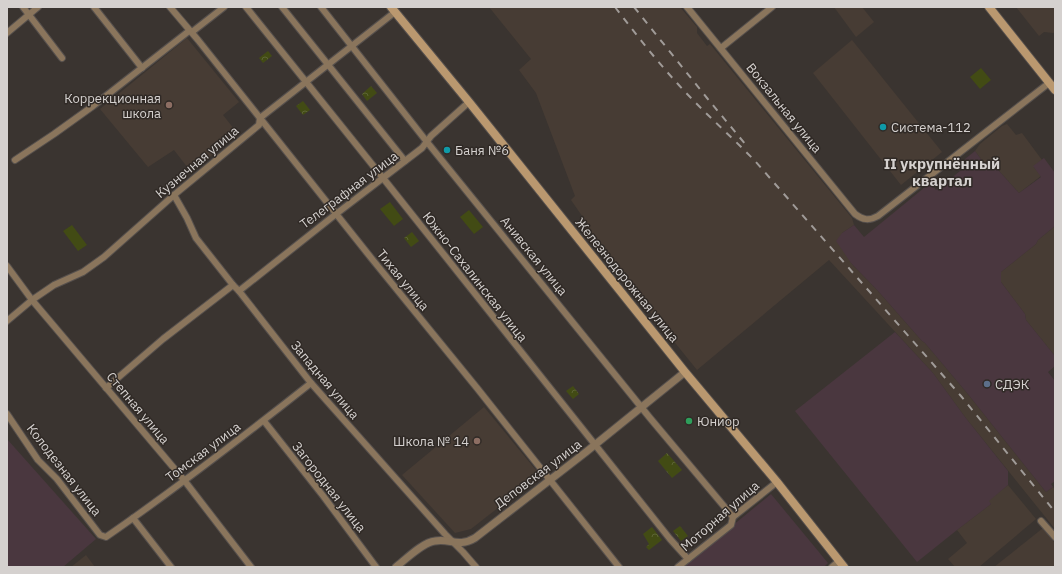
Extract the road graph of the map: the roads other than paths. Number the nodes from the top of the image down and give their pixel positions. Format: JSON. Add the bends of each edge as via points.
{"nodes":[{"id":1,"x":23,"y":7,"type":"edge"},
{"id":2,"x":38,"y":7,"type":"edge"},
{"id":3,"x":94,"y":7,"type":"edge"},
{"id":4,"x":170,"y":7,"type":"edge"},
{"id":5,"x":224,"y":7,"type":"edge"},
{"id":6,"x":246,"y":7,"type":"edge"},
{"id":7,"x":282,"y":7,"type":"edge"},
{"id":8,"x":321,"y":7,"type":"edge"},
{"id":9,"x":687,"y":7,"type":"edge"},
{"id":10,"x":772,"y":7,"type":"edge"},
{"id":11,"x":988,"y":7,"type":"edge"},
{"id":12,"x":393,"y":10,"type":"edge"},
{"id":13,"x":29,"y":14,"type":"junction"},
{"id":14,"x":7,"y":32,"type":"edge"},
{"id":15,"x":190,"y":32,"type":"junction"},
{"id":16,"x":352,"y":47,"type":"junction"},
{"id":17,"x":721,"y":48,"type":"junction"},
{"id":18,"x":62,"y":58,"type":"dead end"},
{"id":19,"x":328,"y":65,"type":"junction"},
{"id":20,"x":142,"y":68,"type":"junction"},
{"id":21,"x":306,"y":82,"type":"junction"},
{"id":22,"x":1049,"y":83,"type":"junction"},
{"id":23,"x":1055,"y":90,"type":"edge"},
{"id":24,"x":469,"y":102,"type":"junction"},
{"id":25,"x":260,"y":118,"type":"junction"},
{"id":26,"x":427,"y":142,"type":"junction"},
{"id":27,"x":15,"y":160,"type":"dead end"},
{"id":28,"x":405,"y":161,"type":"junction"},
{"id":29,"x":384,"y":178,"type":"junction"},
{"id":30,"x":174,"y":195,"type":"junction"},
{"id":31,"x":336,"y":214,"type":"junction"},
{"id":32,"x":7,"y":266,"type":"edge"},
{"id":33,"x":233,"y":285,"type":"junction"},
{"id":34,"x":239,"y":291,"type":"junction"},
{"id":35,"x":32,"y":300,"type":"junction"},
{"id":36,"x":7,"y":321,"type":"edge"},
{"id":37,"x":685,"y":372,"type":"junction"},
{"id":38,"x":311,"y":383,"type":"junction"},
{"id":39,"x":106,"y":388,"type":"junction"},
{"id":40,"x":642,"y":408,"type":"junction"},
{"id":41,"x":7,"y":414,"type":"edge"},
{"id":42,"x":264,"y":421,"type":"junction"},
{"id":43,"x":596,"y":445,"type":"junction"},
{"id":44,"x":184,"y":480,"type":"junction"},
{"id":45,"x":550,"y":480,"type":"junction"},
{"id":46,"x":776,"y":482,"type":"junction"},
{"id":47,"x":733,"y":517,"type":"junction"},
{"id":48,"x":133,"y":518,"type":"junction"},
{"id":49,"x":1041,"y":521,"type":"dead end"},
{"id":50,"x":106,"y":536,"type":"joint"},
{"id":51,"x":1055,"y":537,"type":"edge"},
{"id":52,"x":454,"y":542,"type":"junction"},
{"id":53,"x":688,"y":559,"type":"junction"},
{"id":54,"x":842,"y":564,"type":"edge"},
{"id":55,"x":171,"y":567,"type":"edge"},
{"id":56,"x":251,"y":567,"type":"edge"},
{"id":57,"x":376,"y":567,"type":"edge"},
{"id":58,"x":396,"y":567,"type":"edge"},
{"id":59,"x":476,"y":567,"type":"edge"},
{"id":60,"x":619,"y":567,"type":"edge"},
{"id":61,"x":678,"y":567,"type":"edge"},
{"id":62,"x":832,"y":567,"type":"edge"}],
"edges":[{"from":1,"to":13,"type":"street"},
{"from":2,"to":13,"type":"street"},
{"from":3,"to":20,"type":"street"},
{"from":4,"to":15,"type":"street","name":"Тихая улица"},
{"from":5,"to":15,"type":"street"},
{"from":6,"to":21,"type":"street","name":"Южно-Сахалинская улица"},
{"from":7,"to":19,"type":"street"},
{"from":8,"to":16,"type":"street","name":"Анивская улица"},
{"from":9,"to":17,"type":"street","name":"Вокзальная улица"},
{"from":10,"to":17,"type":"street"},
{"from":11,"to":22,"type":"main road"},
{"from":12,"to":16,"type":"street","name":"Кузнечная улица"},
{"from":12,"to":24,"type":"main road","name":"Железнодорожная улица"},
{"from":13,"to":14,"type":"street"},
{"from":13,"to":18,"type":"street"},
{"from":15,"to":20,"type":"street"},
{"from":15,"to":25,"type":"street","name":"Тихая улица"},
{"from":16,"to":19,"type":"street","name":"Кузнечная улица"},
{"from":16,"to":26,"type":"street","name":"Анивская улица"},
{"from":17,"to":22,"type":"street","name":"Вокзальная улица","via":[[855,214],[867,220],[878,216]]},
{"from":19,"to":21,"type":"street","name":"Кузнечная улица"},
{"from":19,"to":28,"type":"street"},
{"from":20,"to":27,"type":"street","via":[[93,106]]},
{"from":21,"to":25,"type":"street","name":"Кузнечная улица"},
{"from":21,"to":29,"type":"street","name":"Южно-Сахалинская улица"},
{"from":22,"to":23,"type":"main road"},
{"from":24,"to":26,"type":"street","name":"Телеграфная улица"},
{"from":24,"to":37,"type":"main road","name":"Железнодорожная улица"},
{"from":25,"to":30,"type":"street","name":"Кузнечная улица","via":[[259,125]]},
{"from":25,"to":31,"type":"street","name":"Тихая улица"},
{"from":26,"to":28,"type":"street","name":"Телеграфная улица"},
{"from":26,"to":40,"type":"street","name":"Анивская улица"},
{"from":28,"to":29,"type":"street","name":"Телеграфная улица"},
{"from":29,"to":31,"type":"street","name":"Телеграфная улица"},
{"from":29,"to":43,"type":"street","name":"Южно-Сахалинская улица"},
{"from":30,"to":33,"type":"street","name":"Западная улица","via":[[196,238]]},
{"from":30,"to":35,"type":"street","name":"Кузнечная улица","via":[[104,257],[83,272],[54,285]]},
{"from":31,"to":34,"type":"street","name":"Телеграфная улица"},
{"from":31,"to":45,"type":"street","name":"Тихая улица"},
{"from":32,"to":35,"type":"street","name":"Степная улица"},
{"from":33,"to":34,"type":"street","name":"Западная улица"},
{"from":33,"to":39,"type":"street","via":[[163,339]]},
{"from":34,"to":38,"type":"street","name":"Западная улица"},
{"from":35,"to":36,"type":"street","name":"Кузнечная улица"},
{"from":35,"to":39,"type":"street","name":"Степная улица"},
{"from":37,"to":40,"type":"street","name":"Деповская улица"},
{"from":37,"to":46,"type":"main road","name":"Железнодорожная улица"},
{"from":38,"to":42,"type":"street","name":"Томская улица"},
{"from":38,"to":52,"type":"street","name":"Западная улица"},
{"from":39,"to":44,"type":"street","name":"Степная улица"},
{"from":40,"to":43,"type":"street","name":"Деповская улица"},
{"from":40,"to":47,"type":"street","name":"Анивская улица"},
{"from":41,"to":50,"type":"street","name":"Колодезная улица","via":[[38,460],[57,479],[100,535]]},
{"from":42,"to":44,"type":"street","name":"Томская улица"},
{"from":42,"to":57,"type":"street","name":"Загородная улица"},
{"from":43,"to":45,"type":"street","name":"Деповская улица"},
{"from":43,"to":53,"type":"street","name":"Южно-Сахалинская улица"},
{"from":44,"to":48,"type":"street","name":"Томская улица"},
{"from":44,"to":56,"type":"street","name":"Степная улица"},
{"from":45,"to":52,"type":"street","name":"Деповская улица","via":[[469,542]]},
{"from":45,"to":60,"type":"street","name":"Тихая улица"},
{"from":46,"to":47,"type":"street","name":"Моторная улица"},
{"from":46,"to":54,"type":"main road","name":"Железнодорожная улица"},
{"from":47,"to":53,"type":"street","name":"Моторная улица","via":[[731,525]]},
{"from":48,"to":50,"type":"street","name":"Томская улица"},
{"from":48,"to":55,"type":"street"},
{"from":49,"to":51,"type":"street"},
{"from":52,"to":58,"type":"street","name":"Деповская улица","via":[[432,541]]},
{"from":52,"to":59,"type":"street","name":"Западная улица"},
{"from":53,"to":61,"type":"street","name":"Моторная улица"},
{"from":54,"to":62,"type":"street"}]}
